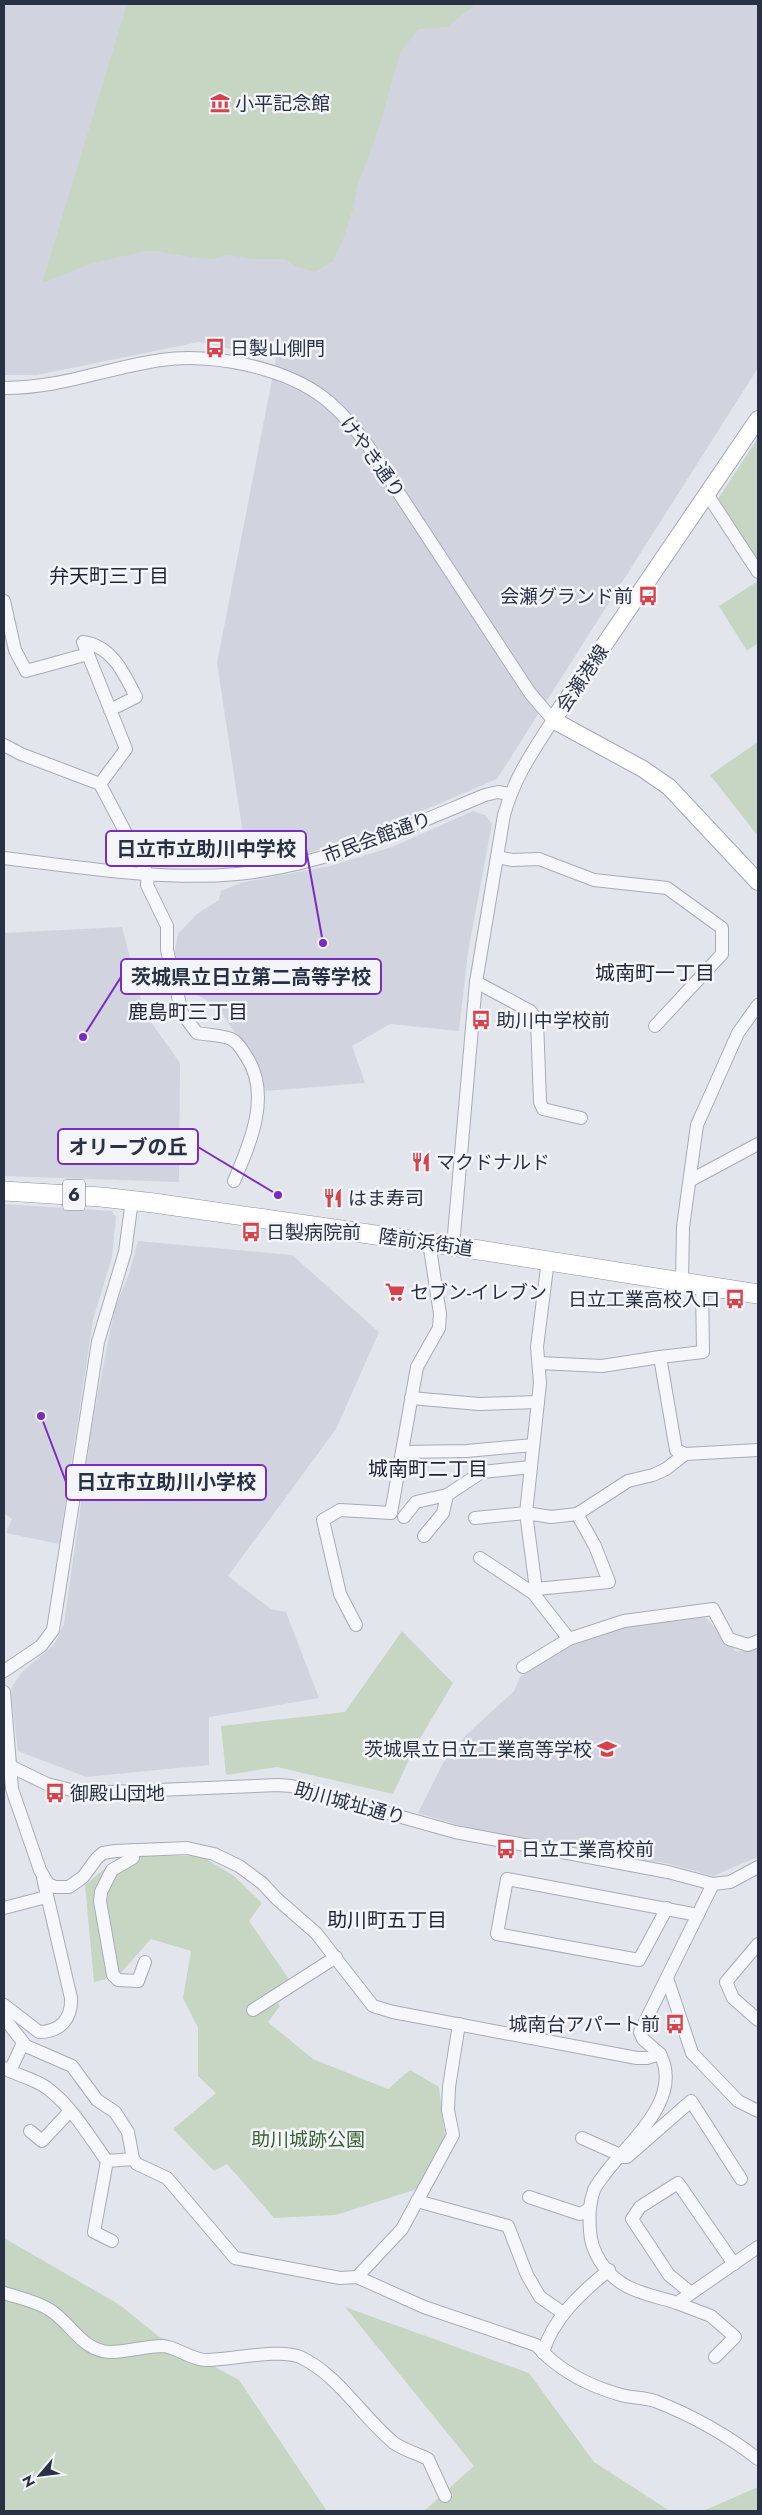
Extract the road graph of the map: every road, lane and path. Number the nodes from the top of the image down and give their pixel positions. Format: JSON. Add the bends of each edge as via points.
{"nodes":[{"id":1,"x":4,"y":388,"type":"edge"},
{"id":2,"x":758,"y":418,"type":"edge"},
{"id":3,"x":707,"y":494,"type":"junction"},
{"id":4,"x":758,"y":572,"type":"edge"},
{"id":5,"x":4,"y":601,"type":"edge"},
{"id":6,"x":88,"y":654,"type":"junction"},
{"id":7,"x":110,"y":710,"type":"junction"},
{"id":8,"x":554,"y":720,"type":"junction"},
{"id":9,"x":4,"y":745,"type":"edge"},
{"id":10,"x":100,"y":784,"type":"junction"},
{"id":11,"x":509,"y":794,"type":"junction"},
{"id":12,"x":497,"y":857,"type":"junction"},
{"id":13,"x":4,"y":858,"type":"edge"},
{"id":14,"x":148,"y":875,"type":"junction"},
{"id":15,"x":758,"y":882,"type":"edge"},
{"id":16,"x":476,"y":982,"type":"junction"},
{"id":17,"x":758,"y":1005,"type":"edge"},
{"id":18,"x":655,"y":1026,"type":"dead end"},
{"id":19,"x":581,"y":1118,"type":"dead end"},
{"id":20,"x":758,"y":1144,"type":"edge"},
{"id":21,"x":690,"y":1180,"type":"junction"},
{"id":22,"x":234,"y":1181,"type":"dead end"},
{"id":23,"x":4,"y":1191,"type":"edge"},
{"id":24,"x":132,"y":1200,"type":"junction"},
{"id":25,"x":429,"y":1242,"type":"junction"},
{"id":26,"x":453,"y":1246,"type":"junction"},
{"id":27,"x":548,"y":1260,"type":"junction"},
{"id":28,"x":682,"y":1281,"type":"junction"},
{"id":29,"x":702,"y":1284,"type":"junction"},
{"id":30,"x":758,"y":1294,"type":"edge"},
{"id":31,"x":660,"y":1357,"type":"junction"},
{"id":32,"x":539,"y":1363,"type":"junction"},
{"id":33,"x":411,"y":1398,"type":"junction"},
{"id":34,"x":538,"y":1402,"type":"junction"},
{"id":35,"x":534,"y":1445,"type":"junction"},
{"id":36,"x":758,"y":1450,"type":"edge"},
{"id":37,"x":402,"y":1452,"type":"junction"},
{"id":38,"x":685,"y":1454,"type":"junction"},
{"id":39,"x":531,"y":1467,"type":"junction"},
{"id":40,"x":447,"y":1496,"type":"junction"},
{"id":41,"x":526,"y":1513,"type":"junction"},
{"id":42,"x":577,"y":1514,"type":"junction"},
{"id":43,"x":404,"y":1517,"type":"dead end"},
{"id":44,"x":475,"y":1518,"type":"dead end"},
{"id":45,"x":424,"y":1536,"type":"dead end"},
{"id":46,"x":480,"y":1558,"type":"dead end"},
{"id":47,"x":532,"y":1589,"type":"junction"},
{"id":48,"x":356,"y":1625,"type":"dead end"},
{"id":49,"x":569,"y":1640,"type":"junction"},
{"id":50,"x":758,"y":1641,"type":"edge"},
{"id":51,"x":523,"y":1667,"type":"dead end"},
{"id":52,"x":4,"y":1671,"type":"edge"},
{"id":53,"x":4,"y":1692,"type":"edge"},
{"id":54,"x":7,"y":1766,"type":"edge"},
{"id":55,"x":134,"y":1850,"type":"junction"},
{"id":56,"x":758,"y":1867,"type":"edge"},
{"id":57,"x":43,"y":1878,"type":"junction"},
{"id":58,"x":713,"y":1884,"type":"junction"},
{"id":59,"x":46,"y":1897,"type":"junction"},
{"id":60,"x":4,"y":1906,"type":"edge"},
{"id":61,"x":667,"y":1908,"type":"junction"},
{"id":62,"x":698,"y":1915,"type":"junction"},
{"id":63,"x":758,"y":1944,"type":"edge"},
{"id":64,"x":336,"y":1956,"type":"junction"},
{"id":65,"x":145,"y":1962,"type":"dead end"},
{"id":66,"x":668,"y":1978,"type":"junction"},
{"id":67,"x":4,"y":2005,"type":"edge"},
{"id":68,"x":253,"y":2010,"type":"dead end"},
{"id":69,"x":4,"y":2018,"type":"edge"},
{"id":70,"x":758,"y":2020,"type":"edge"},
{"id":71,"x":459,"y":2024,"type":"junction"},
{"id":72,"x":23,"y":2042,"type":"junction"},
{"id":73,"x":660,"y":2054,"type":"junction"},
{"id":74,"x":7,"y":2069,"type":"edge"},
{"id":75,"x":70,"y":2111,"type":"junction"},
{"id":76,"x":758,"y":2112,"type":"edge"},
{"id":77,"x":30,"y":2131,"type":"dead end"},
{"id":78,"x":582,"y":2138,"type":"dead end"},
{"id":79,"x":619,"y":2156,"type":"junction"},
{"id":80,"x":132,"y":2159,"type":"junction"},
{"id":81,"x":107,"y":2162,"type":"junction"},
{"id":82,"x":741,"y":2179,"type":"dead end"},
{"id":83,"x":529,"y":2197,"type":"dead end"},
{"id":84,"x":416,"y":2201,"type":"junction"},
{"id":85,"x":589,"y":2209,"type":"junction"},
{"id":86,"x":112,"y":2241,"type":"dead end"},
{"id":87,"x":758,"y":2247,"type":"edge"},
{"id":88,"x":734,"y":2264,"type":"junction"},
{"id":89,"x":609,"y":2270,"type":"junction"},
{"id":90,"x":357,"y":2277,"type":"junction"},
{"id":91,"x":4,"y":2293,"type":"edge"},
{"id":92,"x":691,"y":2293,"type":"junction"},
{"id":93,"x":677,"y":2303,"type":"junction"},
{"id":94,"x":563,"y":2313,"type":"junction"},
{"id":95,"x":543,"y":2353,"type":"junction"},
{"id":96,"x":714,"y":2357,"type":"dead end"},
{"id":97,"x":758,"y":2459,"type":"edge"},
{"id":98,"x":445,"y":2496,"type":"dead end"}],
"edges":[{"from":1,"to":8,"type":"street","name":"けやき通り","via":[[62,383],[159,360],[194,358],[256,368],[304,385],[339,411],[368,446],[530,693]]},
{"from":2,"to":3,"type":"main road","name":"会瀬港線"},
{"from":3,"to":4,"type":"street"},
{"from":3,"to":8,"type":"main road","name":"会瀬港線"},
{"from":5,"to":6,"type":"street","via":[[15,650],[26,671]]},
{"from":6,"to":7,"type":"street"},
{"from":6,"to":7,"type":"street","via":[[83,642],[106,651],[120,667],[136,697]]},
{"from":7,"to":10,"type":"street","via":[[126,749]]},
{"from":8,"to":11,"type":"street","via":[[520,770]]},
{"from":8,"to":15,"type":"main road","name":"会瀬港線","via":[[669,787]]},
{"from":9,"to":10,"type":"street"},
{"from":10,"to":14,"type":"street"},
{"from":11,"to":12,"type":"street"},
{"from":11,"to":14,"type":"street","name":"市民会館通り","via":[[485,795],[383,837],[314,860],[238,874]]},
{"from":12,"to":16,"type":"street"},
{"from":12,"to":18,"type":"street","via":[[539,859],[594,880],[667,888],[722,928],[722,954]]},
{"from":13,"to":14,"type":"street","name":"市民会館通り"},
{"from":14,"to":22,"type":"street","via":[[147,885],[167,926],[167,950],[182,1013],[197,1033],[230,1039],[238,1045],[251,1063],[259,1090],[254,1127]]},
{"from":16,"to":19,"type":"street","via":[[530,1010],[538,1020],[540,1102],[543,1109]]},
{"from":16,"to":26,"type":"street"},
{"from":17,"to":21,"type":"street","via":[[738,1034],[698,1125]]},
{"from":20,"to":21,"type":"street"},
{"from":21,"to":28,"type":"street","via":[[683,1227]]},
{"from":23,"to":24,"type":"highway","name":"陸前浜街道","number":"6"},
{"from":24,"to":25,"type":"highway","name":"陸前浜街道","number":"6"},
{"from":24,"to":52,"type":"street","via":[[125,1252],[98,1342],[53,1630],[40,1646]]},
{"from":25,"to":26,"type":"highway","name":"陸前浜街道","number":"6"},
{"from":25,"to":33,"type":"street","via":[[440,1314],[439,1328],[417,1367]]},
{"from":26,"to":27,"type":"highway","name":"陸前浜街道","number":"6"},
{"from":27,"to":28,"type":"highway","name":"陸前浜街道","number":"6"},
{"from":27,"to":32,"type":"street","via":[[537,1347]]},
{"from":28,"to":29,"type":"highway","name":"陸前浜街道","number":"6"},
{"from":29,"to":30,"type":"highway","name":"陸前浜街道","number":"6"},
{"from":29,"to":31,"type":"street","via":[[704,1352]]},
{"from":31,"to":32,"type":"street","via":[[602,1366]]},
{"from":31,"to":38,"type":"street","via":[[672,1436],[676,1450]]},
{"from":32,"to":34,"type":"street"},
{"from":33,"to":34,"type":"street","via":[[479,1404]]},
{"from":33,"to":37,"type":"street"},
{"from":34,"to":35,"type":"street"},
{"from":35,"to":37,"type":"street"},
{"from":35,"to":39,"type":"street"},
{"from":36,"to":38,"type":"street"},
{"from":37,"to":48,"type":"street","via":[[391,1513],[340,1510],[323,1520],[340,1594]]},
{"from":38,"to":42,"type":"street","via":[[666,1469],[628,1481]]},
{"from":39,"to":40,"type":"street","via":[[482,1472]]},
{"from":39,"to":41,"type":"street"},
{"from":40,"to":43,"type":"street","via":[[416,1502]]},
{"from":40,"to":45,"type":"street","via":[[443,1513]]},
{"from":41,"to":42,"type":"street","via":[[551,1517]]},
{"from":41,"to":44,"type":"street"},
{"from":41,"to":47,"type":"street"},
{"from":42,"to":47,"type":"street","via":[[595,1546],[609,1582]]},
{"from":46,"to":47,"type":"street"},
{"from":47,"to":49,"type":"street"},
{"from":49,"to":50,"type":"street","via":[[624,1622],[713,1609],[729,1639],[748,1645]]},
{"from":49,"to":51,"type":"street"},
{"from":53,"to":54,"type":"street"},
{"from":54,"to":57,"type":"street","via":[[14,1797]]},
{"from":54,"to":58,"type":"street","name":"助川城址通り","via":[[48,1784],[83,1793],[291,1786],[455,1832],[668,1872]]},
{"from":55,"to":57,"type":"street","via":[[103,1853],[70,1887],[55,1888]]},
{"from":55,"to":64,"type":"street","via":[[187,1848],[214,1854],[239,1866],[316,1933]]},
{"from":55,"to":65,"type":"street","via":[[133,1858],[108,1875],[100,1901],[113,1975],[118,1980],[138,1981]]},
{"from":56,"to":58,"type":"street","name":"助川城址通り","via":[[730,1882]]},
{"from":57,"to":59,"type":"street"},
{"from":58,"to":62,"type":"street"},
{"from":59,"to":60,"type":"street"},
{"from":59,"to":67,"type":"street","via":[[71,1998],[69,2016],[56,2029],[38,2032]]},
{"from":61,"to":61,"type":"street","via":[[507,1879],[497,1934],[639,1960]]},
{"from":61,"to":62,"type":"street"},
{"from":62,"to":66,"type":"street"},
{"from":63,"to":70,"type":"street","via":[[726,1982],[733,1998]]},
{"from":64,"to":68,"type":"street"},
{"from":64,"to":71,"type":"street","via":[[373,2006]]},
{"from":66,"to":73,"type":"street","via":[[640,2032],[642,2039]]},
{"from":66,"to":76,"type":"street","via":[[688,2044],[698,2061],[738,2101]]},
{"from":69,"to":72,"type":"street"},
{"from":71,"to":73,"type":"street","via":[[637,2058]]},
{"from":71,"to":84,"type":"street","via":[[449,2088],[448,2110],[453,2135]]},
{"from":72,"to":74,"type":"street"},
{"from":72,"to":80,"type":"street","via":[[52,2059],[72,2066],[97,2100],[115,2112],[128,2132]]},
{"from":73,"to":79,"type":"street","via":[[667,2081],[661,2102]]},
{"from":74,"to":75,"type":"street","via":[[52,2091]]},
{"from":75,"to":77,"type":"street","via":[[42,2142]]},
{"from":75,"to":81,"type":"street"},
{"from":78,"to":79,"type":"street"},
{"from":79,"to":82,"type":"street","via":[[627,2157],[691,2102]]},
{"from":79,"to":85,"type":"street","via":[[595,2188]]},
{"from":80,"to":81,"type":"street"},
{"from":80,"to":90,"type":"street","via":[[167,2178],[235,2258],[340,2278]]},
{"from":81,"to":86,"type":"street","via":[[94,2232]]},
{"from":83,"to":85,"type":"street","via":[[580,2214]]},
{"from":84,"to":90,"type":"street","via":[[402,2230]]},
{"from":84,"to":94,"type":"street","via":[[508,2226],[527,2275],[540,2297]]},
{"from":85,"to":89,"type":"street","via":[[591,2242],[599,2260]]},
{"from":87,"to":88,"type":"street"},
{"from":88,"to":92,"type":"street"},
{"from":88,"to":92,"type":"street","via":[[678,2183],[640,2207],[632,2219],[669,2275]]},
{"from":89,"to":93,"type":"street","via":[[623,2285]]},
{"from":89,"to":94,"type":"street"},
{"from":90,"to":95,"type":"street","via":[[424,2307],[536,2345]]},
{"from":91,"to":98,"type":"street","via":[[36,2302],[50,2310],[95,2349],[110,2352],[164,2346],[204,2360],[272,2355],[297,2356],[315,2364],[396,2444],[428,2459]]},
{"from":92,"to":93,"type":"street"},
{"from":93,"to":96,"type":"street","via":[[711,2316],[734,2337]]},
{"from":94,"to":95,"type":"street","via":[[546,2341]]},
{"from":95,"to":97,"type":"street","via":[[578,2379],[621,2395],[653,2401],[702,2423]]}]}
